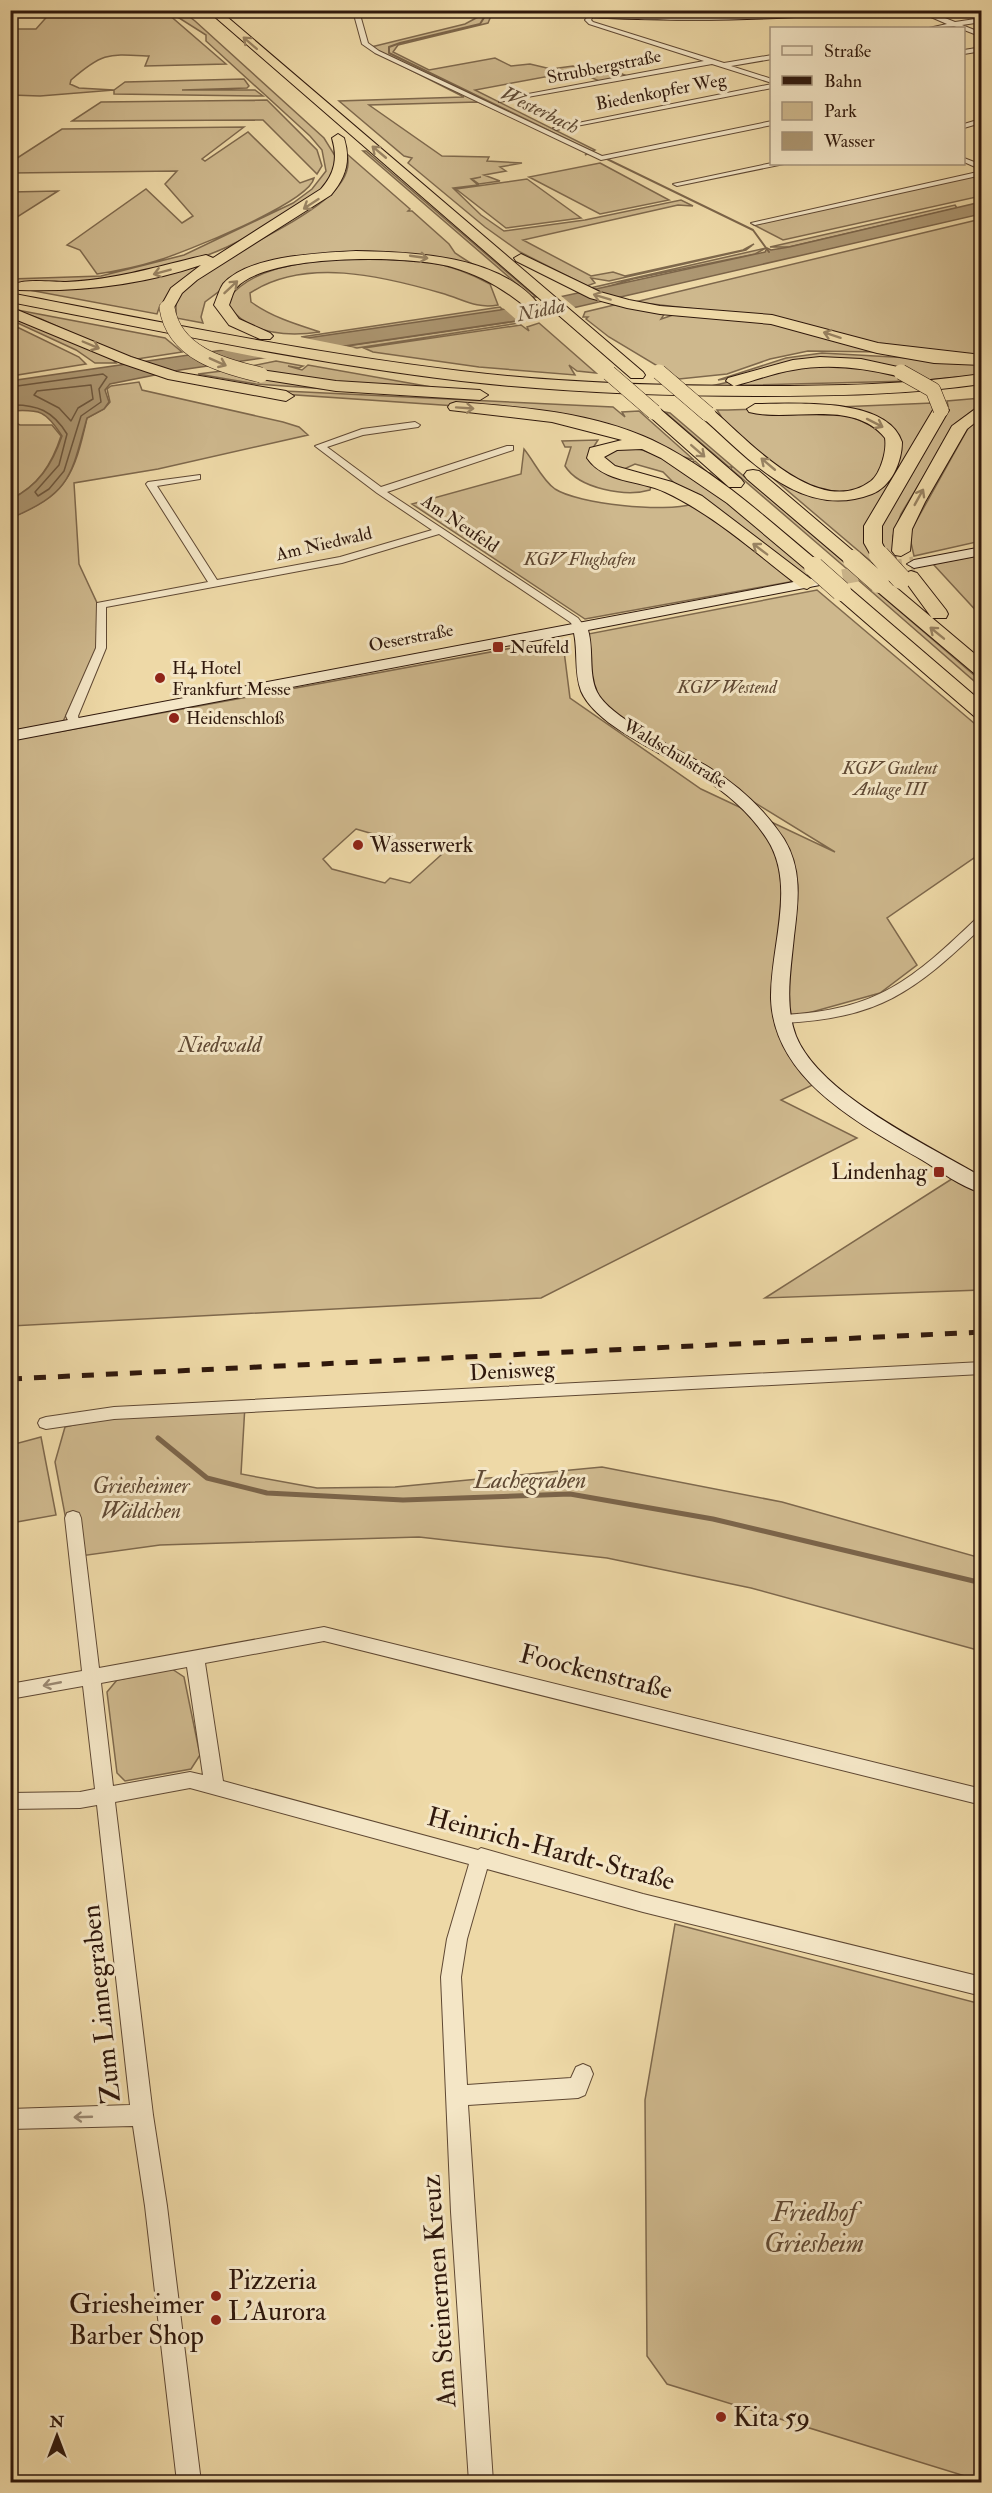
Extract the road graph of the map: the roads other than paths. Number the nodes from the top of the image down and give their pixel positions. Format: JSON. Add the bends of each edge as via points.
{"nodes":[{"id":1,"x":212,"y":10,"type":"edge"},
{"id":2,"x":282,"y":10,"type":"edge"},
{"id":3,"x":322,"y":10,"type":"edge"},
{"id":4,"x":362,"y":10,"type":"edge"},
{"id":5,"x":841,"y":10,"type":"edge"},
{"id":6,"x":918,"y":10,"type":"edge"},
{"id":7,"x":315,"y":11,"type":"edge"},
{"id":8,"x":356,"y":11,"type":"edge"},
{"id":9,"x":543,"y":11,"type":"edge"},
{"id":10,"x":590,"y":16,"type":"junction"},
{"id":11,"x":981,"y":20,"type":"edge"},
{"id":12,"x":955,"y":25,"type":"junction"},
{"id":13,"x":940,"y":27,"type":"edge"},
{"id":14,"x":960,"y":27,"type":"edge"},
{"id":15,"x":965,"y":29,"type":"edge"},
{"id":16,"x":981,"y":35,"type":"edge"},
{"id":17,"x":981,"y":49,"type":"edge"},
{"id":18,"x":965,"y":52,"type":"edge"},
{"id":19,"x":770,"y":57,"type":"edge"},
{"id":20,"x":711,"y":62,"type":"junction"},
{"id":21,"x":722,"y":65,"type":"junction"},
{"id":22,"x":770,"y":81,"type":"edge"},
{"id":23,"x":770,"y":86,"type":"edge"},
{"id":24,"x":501,"y":101,"type":"dead end"},
{"id":25,"x":770,"y":123,"type":"edge"},
{"id":26,"x":965,"y":125,"type":"edge"},
{"id":27,"x":981,"y":126,"type":"edge"},
{"id":28,"x":556,"y":128,"type":"dead end"},
{"id":29,"x":965,"y":161,"type":"edge"},
{"id":30,"x":775,"y":165,"type":"edge"},
{"id":31,"x":981,"y":168,"type":"edge"},
{"id":32,"x":981,"y":173,"type":"edge"},
{"id":33,"x":677,"y":184,"type":"dead end"},
{"id":34,"x":755,"y":223,"type":"dead end"},
{"id":35,"x":465,"y":226,"type":"junction"},
{"id":36,"x":256,"y":238,"type":"junction"},
{"id":37,"x":10,"y":285,"type":"edge"},
{"id":38,"x":10,"y":290,"type":"edge"},
{"id":39,"x":522,"y":296,"type":"junction"},
{"id":40,"x":10,"y":297,"type":"edge"},
{"id":41,"x":10,"y":305,"type":"edge"},
{"id":42,"x":10,"y":311,"type":"edge"},
{"id":43,"x":542,"y":313,"type":"dead end"},
{"id":44,"x":571,"y":317,"type":"junction"},
{"id":45,"x":266,"y":337,"type":"junction"},
{"id":46,"x":951,"y":358,"type":"junction"},
{"id":47,"x":981,"y":360,"type":"edge"},
{"id":48,"x":605,"y":370,"type":"dead end"},
{"id":49,"x":663,"y":377,"type":"junction"},
{"id":50,"x":202,"y":380,"type":"junction"},
{"id":51,"x":978,"y":382,"type":"edge"},
{"id":52,"x":398,"y":390,"type":"junction"},
{"id":53,"x":880,"y":394,"type":"junction"},
{"id":54,"x":981,"y":394,"type":"edge"},
{"id":55,"x":609,"y":403,"type":"junction"},
{"id":56,"x":981,"y":409,"type":"edge"},
{"id":57,"x":689,"y":410,"type":"junction"},
{"id":58,"x":415,"y":425,"type":"dead end"},
{"id":59,"x":510,"y":448,"type":"dead end"},
{"id":60,"x":664,"y":454,"type":"junction"},
{"id":61,"x":197,"y":477,"type":"dead end"},
{"id":62,"x":380,"y":491,"type":"junction"},
{"id":63,"x":440,"y":531,"type":"junction"},
{"id":64,"x":981,"y":551,"type":"edge"},
{"id":65,"x":907,"y":568,"type":"junction"},
{"id":66,"x":817,"y":574,"type":"junction"},
{"id":67,"x":214,"y":583,"type":"junction"},
{"id":68,"x":848,"y":589,"type":"junction"},
{"id":69,"x":579,"y":626,"type":"junction"},
{"id":70,"x":981,"y":653,"type":"edge"},
{"id":71,"x":981,"y":670,"type":"edge"},
{"id":72,"x":981,"y":697,"type":"edge"},
{"id":73,"x":981,"y":713,"type":"edge"},
{"id":74,"x":74,"y":723,"type":"junction"},
{"id":75,"x":10,"y":736,"type":"edge"},
{"id":76,"x":981,"y":920,"type":"edge"},
{"id":77,"x":783,"y":1019,"type":"junction"},
{"id":78,"x":981,"y":1186,"type":"edge"},
{"id":79,"x":981,"y":1368,"type":"edge"},
{"id":80,"x":46,"y":1423,"type":"dead end"},
{"id":81,"x":73,"y":1518,"type":"dead end"},
{"id":82,"x":195,"y":1658,"type":"junction"},
{"id":83,"x":93,"y":1676,"type":"junction"},
{"id":84,"x":10,"y":1692,"type":"edge"},
{"id":85,"x":214,"y":1785,"type":"junction"},
{"id":86,"x":106,"y":1795,"type":"junction"},
{"id":87,"x":981,"y":1797,"type":"edge"},
{"id":88,"x":10,"y":1801,"type":"edge"},
{"id":89,"x":481,"y":1857,"type":"junction"},
{"id":90,"x":981,"y":1987,"type":"edge"},
{"id":91,"x":583,"y":2074,"type":"dead end"},
{"id":92,"x":456,"y":2096,"type":"junction"},
{"id":93,"x":142,"y":2115,"type":"junction"},
{"id":94,"x":10,"y":2118,"type":"edge"},
{"id":95,"x":189,"y":2482,"type":"edge"},
{"id":96,"x":481,"y":2482,"type":"edge"}],
"edges":[{"from":35,"to":1,"type":"highway","one_way":true},
{"from":2,"to":7,"type":"street"},
{"from":3,"to":7,"type":"street"},
{"from":4,"to":8,"type":"street"},
{"from":5,"to":10,"type":"street","via":[[726,17]]},
{"from":6,"to":12,"type":"street"},
{"from":7,"to":8,"type":"street"},
{"from":8,"to":25,"type":"street","via":[[362,45],[606,157]]},
{"from":9,"to":10,"type":"street"},
{"from":10,"to":20,"type":"street","via":[[589,22]]},
{"from":11,"to":12,"type":"street"},
{"from":12,"to":13,"type":"street"},
{"from":12,"to":14,"type":"street"},
{"from":15,"to":16,"type":"street"},
{"from":17,"to":18,"type":"street"},
{"from":19,"to":21,"type":"street"},
{"from":20,"to":21,"type":"street"},
{"from":20,"to":24,"type":"street","name":"Strubbergstraße"},
{"from":21,"to":22,"type":"street"},
{"from":23,"to":28,"type":"street","name":"Biedenkopfer Weg"},
{"from":26,"to":27,"type":"street"},
{"from":29,"to":31,"type":"street"},
{"from":30,"to":33,"type":"street"},
{"from":32,"to":34,"type":"street"},
{"from":35,"to":44,"type":"highway"},
{"from":46,"to":35,"type":"highway","one_way":true,"via":[[877,348],[771,320],[627,304],[536,268]]},
{"from":36,"to":37,"type":"highway","one_way":true,"via":[[197,262],[130,280],[59,286]]},
{"from":39,"to":36,"type":"highway","one_way":true,"via":[[334,134],[343,168],[332,188]]},
{"from":36,"to":52,"type":"highway","one_way":true,"bridge":true,"via":[[176,291],[167,308],[170,326],[187,345],[228,366],[261,375]]},
{"from":38,"to":45,"type":"highway"},
{"from":39,"to":43,"type":"highway"},
{"from":45,"to":39,"type":"highway","one_way":true,"via":[[228,316],[221,305],[224,292],[248,274],[300,260],[371,254],[434,259],[476,271]]},
{"from":40,"to":51,"type":"highway","via":[[325,357],[463,376],[623,388],[779,391]]},
{"from":41,"to":53,"type":"highway","via":[[309,361],[464,383],[569,392],[772,398]]},
{"from":42,"to":50,"type":"highway","one_way":true,"via":[[126,360]]},
{"from":44,"to":49,"type":"highway"},
{"from":44,"to":57,"type":"highway","via":[[637,375]]},
{"from":45,"to":49,"type":"highway","via":[[353,353],[504,372]]},
{"from":46,"to":47,"type":"highway"},
{"from":46,"to":49,"type":"highway","via":[[811,352],[729,376]]},
{"from":48,"to":66,"type":"highway","one_way":true,"bridge":true,"via":[[654,412]]},
{"from":49,"to":57,"type":"highway","bridge":true},
{"from":49,"to":65,"type":"highway","bridge":true,"via":[[734,381],[816,362],[901,372],[936,392],[941,410],[873,526],[873,543],[879,555]]},
{"from":50,"to":52,"type":"highway","via":[[305,389]]},
{"from":50,"to":60,"type":"highway","one_way":true,"via":[[290,397],[540,415],[616,433]]},
{"from":51,"to":53,"type":"highway"},
{"from":52,"to":55,"type":"highway"},
{"from":53,"to":57,"type":"highway"},
{"from":54,"to":57,"type":"highway"},
{"from":55,"to":57,"type":"highway"},
{"from":55,"to":57,"type":"highway","one_way":true,"via":[[847,413],[885,429],[894,439],[893,449],[882,480],[870,489],[850,494],[803,490]]},
{"from":65,"to":56,"type":"highway","one_way":true,"via":[[903,529],[960,426]]},
{"from":71,"to":57,"type":"highway","one_way":true,"bridge":true},
{"from":58,"to":62,"type":"street","name":"Am Neufeld","via":[[362,432],[320,446]]},
{"from":59,"to":62,"type":"street","name":"Am Neufeld"},
{"from":60,"to":66,"type":"highway","via":[[720,491]]},
{"from":66,"to":60,"type":"highway","one_way":true,"via":[[696,500],[666,486],[609,470],[595,455],[603,448],[623,444]]},
{"from":61,"to":67,"type":"street","via":[[151,484]]},
{"from":62,"to":63,"type":"street","name":"Am Neufeld"},
{"from":63,"to":67,"type":"street","name":"Am Niedwald","via":[[342,560]]},
{"from":63,"to":69,"type":"street","name":"Am Neufeld"},
{"from":64,"to":65,"type":"street"},
{"from":65,"to":70,"type":"highway","via":[[939,614]]},
{"from":66,"to":68,"type":"highway","bridge":true},
{"from":66,"to":69,"type":"street","name":"Oeserstraße"},
{"from":67,"to":74,"type":"street","name":"Am Niedwald","via":[[101,605],[101,648],[72,716]]},
{"from":68,"to":72,"type":"highway"},
{"from":68,"to":73,"type":"highway"},
{"from":69,"to":74,"type":"street","name":"Oeserstraße"},
{"from":69,"to":77,"type":"street","name":"Waldschulstraße","via":[[588,689],[597,703],[623,723],[735,790],[783,851],[790,875],[779,998]]},
{"from":74,"to":75,"type":"street","name":"Oeserstraße"},
{"from":76,"to":77,"type":"street","via":[[926,972],[884,999],[813,1018]]},
{"from":77,"to":78,"type":"street","name":"Waldschulstraße","via":[[792,1048],[816,1079],[838,1098]]},
{"from":79,"to":80,"type":"street","name":"Denisweg","via":[[126,1412]]},
{"from":81,"to":83,"type":"street","name":"Zum Linnegraben"},
{"from":82,"to":83,"type":"street","name":"Foockenstraße"},
{"from":82,"to":85,"type":"street"},
{"from":82,"to":87,"type":"street","name":"Foockenstraße","via":[[324,1634]]},
{"from":83,"to":84,"type":"street","name":"Foockenstraße","one_way":true},
{"from":83,"to":86,"type":"street","name":"Zum Linnegraben"},
{"from":85,"to":86,"type":"street","name":"Heinrich-Hardt-Straße","via":[[190,1780]]},
{"from":85,"to":89,"type":"street","name":"Heinrich-Hardt-Straße"},
{"from":86,"to":88,"type":"street","name":"Heinrich-Hardt-Straße","via":[[80,1800]]},
{"from":86,"to":93,"type":"street","name":"Zum Linnegraben"},
{"from":89,"to":90,"type":"street","name":"Heinrich-Hardt-Straße","via":[[643,1903]]},
{"from":89,"to":92,"type":"street","name":"Am Steinernen Kreuz","via":[[456,1939],[451,1977]]},
{"from":91,"to":92,"type":"street","via":[[578,2088]]},
{"from":92,"to":96,"type":"street","name":"Am Steinernen Kreuz"},
{"from":93,"to":94,"type":"street","one_way":true},
{"from":93,"to":95,"type":"street","name":"Zum Linnegraben"}]}
